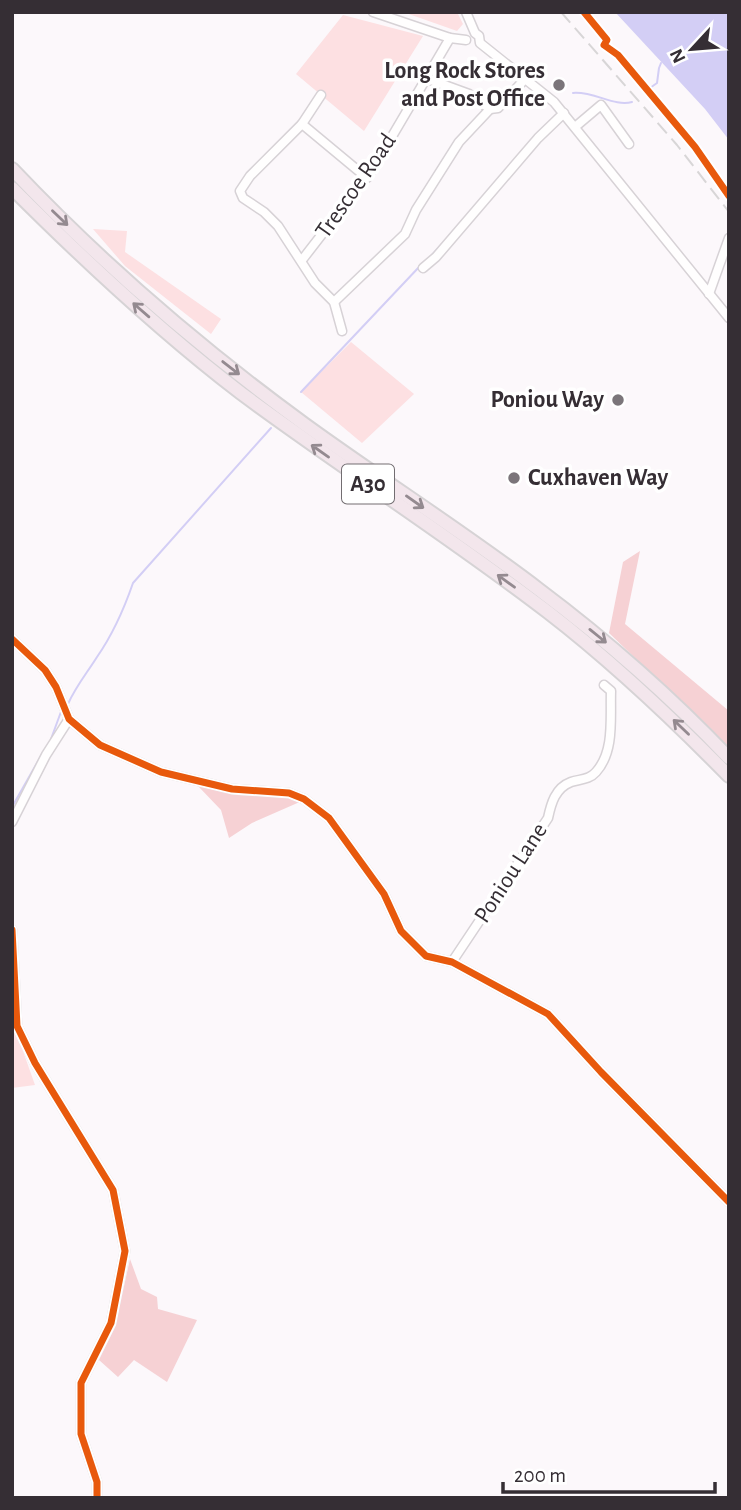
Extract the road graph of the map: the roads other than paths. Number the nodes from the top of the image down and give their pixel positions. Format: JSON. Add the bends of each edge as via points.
{"nodes":[{"id":1,"x":373,"y":12,"type":"edge"},
{"id":2,"x":466,"y":12,"type":"edge"},
{"id":3,"x":475,"y":33,"type":"junction"},
{"id":4,"x":450,"y":38,"type":"junction"},
{"id":5,"x":466,"y":40,"type":"junction"},
{"id":6,"x":480,"y":43,"type":"junction"},
{"id":7,"x":428,"y":79,"type":"junction"},
{"id":8,"x":525,"y":79,"type":"junction"},
{"id":9,"x":321,"y":95,"type":"dead end"},
{"id":10,"x":490,"y":108,"type":"junction"},
{"id":11,"x":564,"y":113,"type":"junction"},
{"id":12,"x":302,"y":124,"type":"junction"},
{"id":13,"x":575,"y":127,"type":"junction"},
{"id":14,"x":629,"y":144,"type":"dead end"},
{"id":15,"x":12,"y":169,"type":"edge"},
{"id":16,"x":367,"y":178,"type":"junction"},
{"id":17,"x":12,"y":188,"type":"edge"},
{"id":18,"x":729,"y":238,"type":"edge"},
{"id":19,"x":302,"y":260,"type":"junction"},
{"id":20,"x":423,"y":268,"type":"dead end"},
{"id":21,"x":709,"y":294,"type":"junction"},
{"id":22,"x":334,"y":303,"type":"junction"},
{"id":23,"x":729,"y":318,"type":"edge"},
{"id":24,"x":342,"y":331,"type":"dead end"},
{"id":25,"x":12,"y":639,"type":"edge"},
{"id":26,"x":604,"y":685,"type":"dead end"},
{"id":27,"x":69,"y":719,"type":"junction"},
{"id":28,"x":729,"y":758,"type":"edge"},
{"id":29,"x":729,"y":776,"type":"edge"},
{"id":30,"x":12,"y":822,"type":"edge"},
{"id":31,"x":12,"y":930,"type":"edge"},
{"id":32,"x":452,"y":962,"type":"junction"},
{"id":33,"x":729,"y":1202,"type":"edge"},
{"id":34,"x":97,"y":1498,"type":"edge"}],
"edges":[{"from":1,"to":4,"type":"street"},
{"from":2,"to":3,"type":"street"},
{"from":3,"to":5,"type":"street"},
{"from":3,"to":6,"type":"street"},
{"from":4,"to":5,"type":"street"},
{"from":4,"to":7,"type":"street","name":"Trescoe Road"},
{"from":5,"to":6,"type":"street","via":[[471,47]]},
{"from":6,"to":8,"type":"street"},
{"from":7,"to":10,"type":"street","via":[[469,94]]},
{"from":7,"to":16,"type":"street","name":"Trescoe Road"},
{"from":8,"to":10,"type":"street","via":[[498,108]]},
{"from":8,"to":11,"type":"street"},
{"from":9,"to":12,"type":"street"},
{"from":10,"to":22,"type":"street","via":[[459,142],[405,234]]},
{"from":11,"to":13,"type":"street"},
{"from":11,"to":20,"type":"street"},
{"from":12,"to":16,"type":"street"},
{"from":12,"to":19,"type":"street","via":[[240,191],[278,226]]},
{"from":13,"to":14,"type":"street","via":[[601,105]]},
{"from":13,"to":21,"type":"street"},
{"from":15,"to":28,"type":"highway","number":"A30","one_way":true,"via":[[117,271],[206,348],[584,625],[647,678]]},
{"from":16,"to":19,"type":"street","name":"Trescoe Road"},
{"from":29,"to":17,"type":"highway","number":"A30","one_way":true,"via":[[628,677],[547,612],[298,435],[190,352]]},
{"from":18,"to":21,"type":"street"},
{"from":19,"to":22,"type":"street"},
{"from":21,"to":23,"type":"street"},
{"from":22,"to":24,"type":"street"},
{"from":25,"to":27,"type":"street","via":[[45,670]]},
{"from":26,"to":32,"type":"street","name":"Poniou Lane","via":[[611,691],[609,747],[602,764],[586,779],[567,783],[553,797],[548,818]]},
{"from":27,"to":30,"type":"street"},
{"from":27,"to":32,"type":"street","via":[[100,745],[161,772],[232,789],[289,793],[304,799],[329,818],[384,894],[401,932],[426,956]]},
{"from":31,"to":34,"type":"street","via":[[17,1026],[113,1190],[125,1251],[111,1323],[81,1383],[81,1434],[97,1482]]},
{"from":32,"to":33,"type":"street","via":[[548,1014]]}]}
